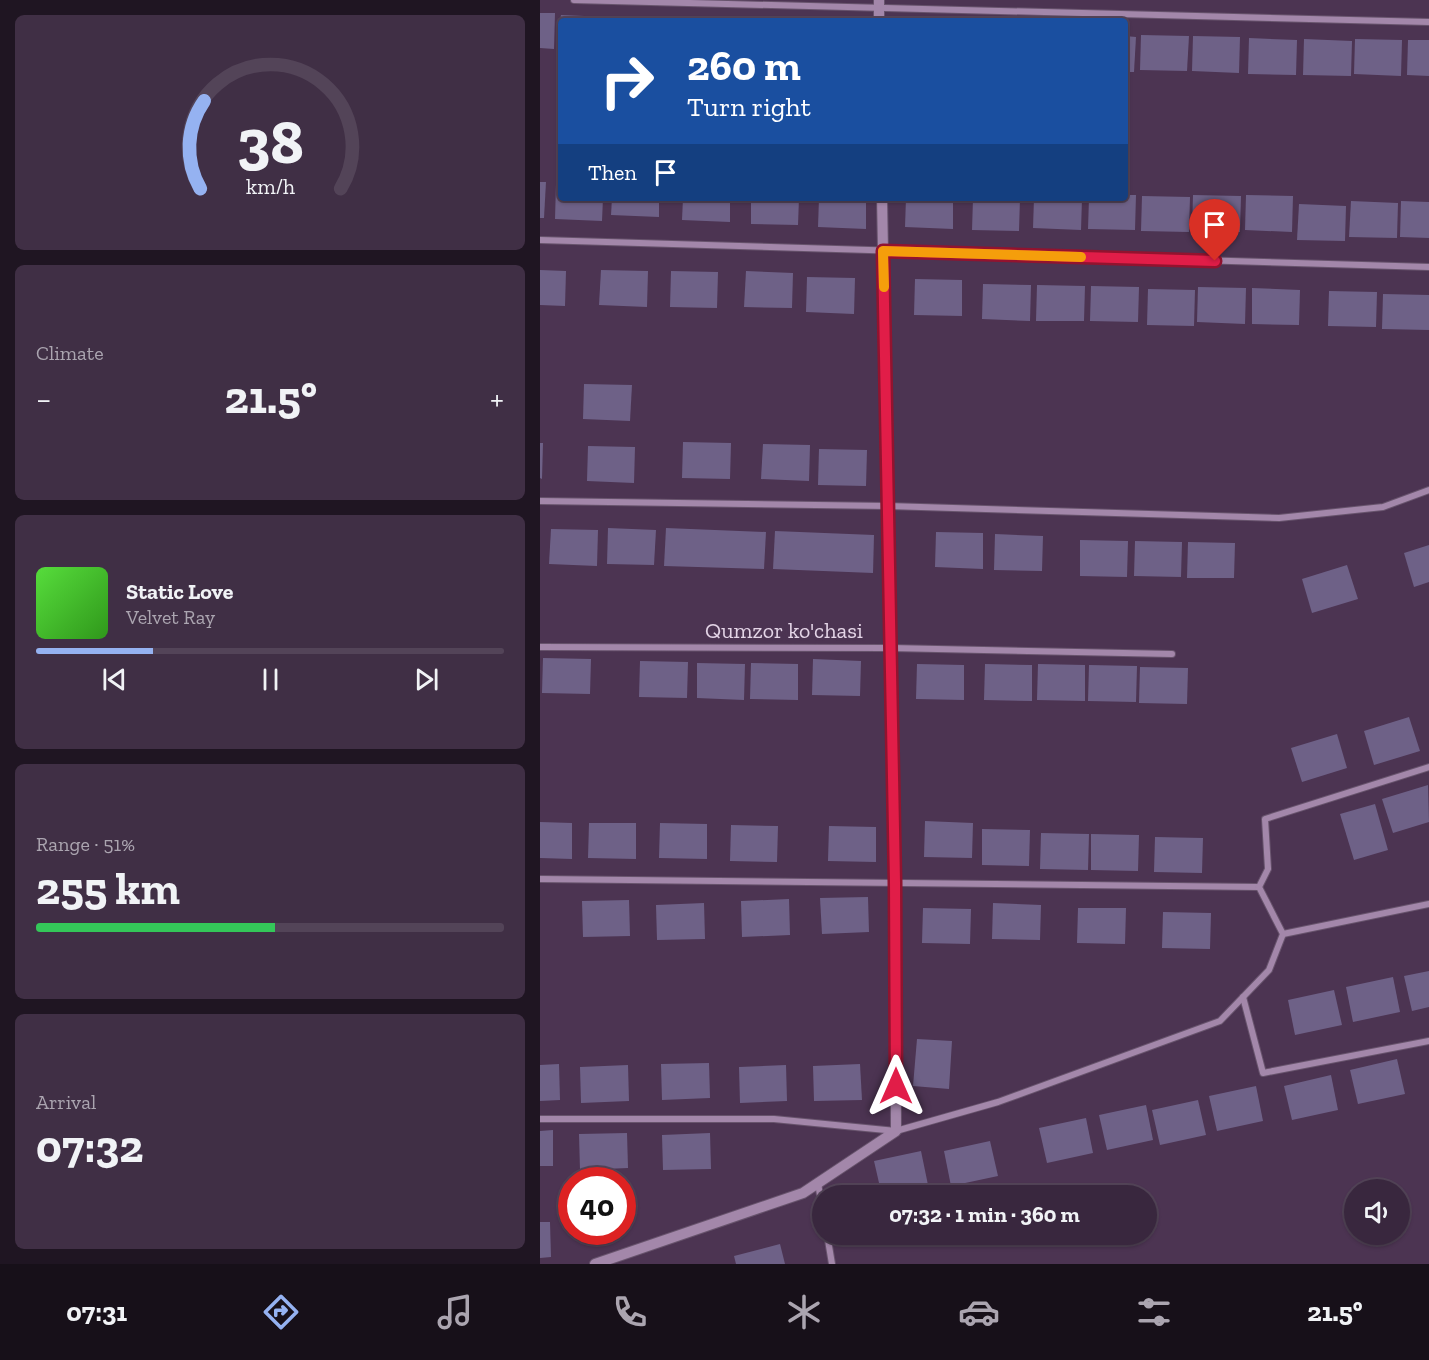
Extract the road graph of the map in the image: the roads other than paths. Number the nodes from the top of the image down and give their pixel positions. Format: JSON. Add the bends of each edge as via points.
{"nodes":[{"id":1,"x":574,"y":0,"type":"edge"},
{"id":2,"x":879,"y":4,"type":"edge"},
{"id":3,"x":1429,"y":22,"type":"edge"},
{"id":4,"x":882,"y":201,"type":"edge"},
{"id":5,"x":540,"y":240,"type":"edge"},
{"id":6,"x":883,"y":251,"type":"junction"},
{"id":7,"x":1429,"y":267,"type":"edge"},
{"id":8,"x":1429,"y":490,"type":"edge"},
{"id":9,"x":540,"y":501,"type":"edge"},
{"id":10,"x":888,"y":506,"type":"junction"},
{"id":11,"x":540,"y":647,"type":"edge"},
{"id":12,"x":891,"y":648,"type":"junction"},
{"id":13,"x":1172,"y":654,"type":"dead end"},
{"id":14,"x":1429,"y":767,"type":"edge"},
{"id":15,"x":540,"y":879,"type":"edge"},
{"id":16,"x":895,"y":882,"type":"junction"},
{"id":17,"x":1259,"y":887,"type":"junction"},
{"id":18,"x":1429,"y":904,"type":"edge"},
{"id":19,"x":1283,"y":934,"type":"junction"},
{"id":20,"x":1243,"y":997,"type":"junction"},
{"id":21,"x":1429,"y":1041,"type":"edge"},
{"id":22,"x":540,"y":1119,"type":"edge"},
{"id":23,"x":896,"y":1131,"type":"junction"},
{"id":24,"x":818,"y":1183,"type":"joint"},
{"id":25,"x":829,"y":1245,"type":"edge"},
{"id":26,"x":595,"y":1264,"type":"edge"},
{"id":27,"x":832,"y":1264,"type":"edge"}],
"edges":[{"from":1,"to":2,"type":"street"},
{"from":2,"to":3,"type":"street"},
{"from":4,"to":6,"type":"street"},
{"from":5,"to":6,"type":"street"},
{"from":6,"to":7,"type":"street"},
{"from":6,"to":10,"type":"street"},
{"from":8,"to":10,"type":"street","via":[[1383,507],[1280,518]]},
{"from":9,"to":10,"type":"street"},
{"from":10,"to":12,"type":"street"},
{"from":11,"to":12,"type":"street","name":"Qumzor ko'chasi"},
{"from":12,"to":13,"type":"street","name":"Qumzor ko'chasi"},
{"from":12,"to":16,"type":"street"},
{"from":14,"to":17,"type":"street","via":[[1265,819],[1268,869]]},
{"from":15,"to":16,"type":"street"},
{"from":16,"to":17,"type":"street"},
{"from":16,"to":23,"type":"street"},
{"from":17,"to":19,"type":"street"},
{"from":18,"to":19,"type":"street"},
{"from":19,"to":20,"type":"street","via":[[1269,970]]},
{"from":20,"to":21,"type":"street","via":[[1263,1073]]},
{"from":20,"to":23,"type":"street","via":[[1220,1021],[998,1102]]},
{"from":22,"to":23,"type":"street","via":[[774,1119]]},
{"from":23,"to":24,"type":"street"},
{"from":24,"to":26,"type":"street","via":[[803,1193]]},
{"from":25,"to":27,"type":"street"}]}
